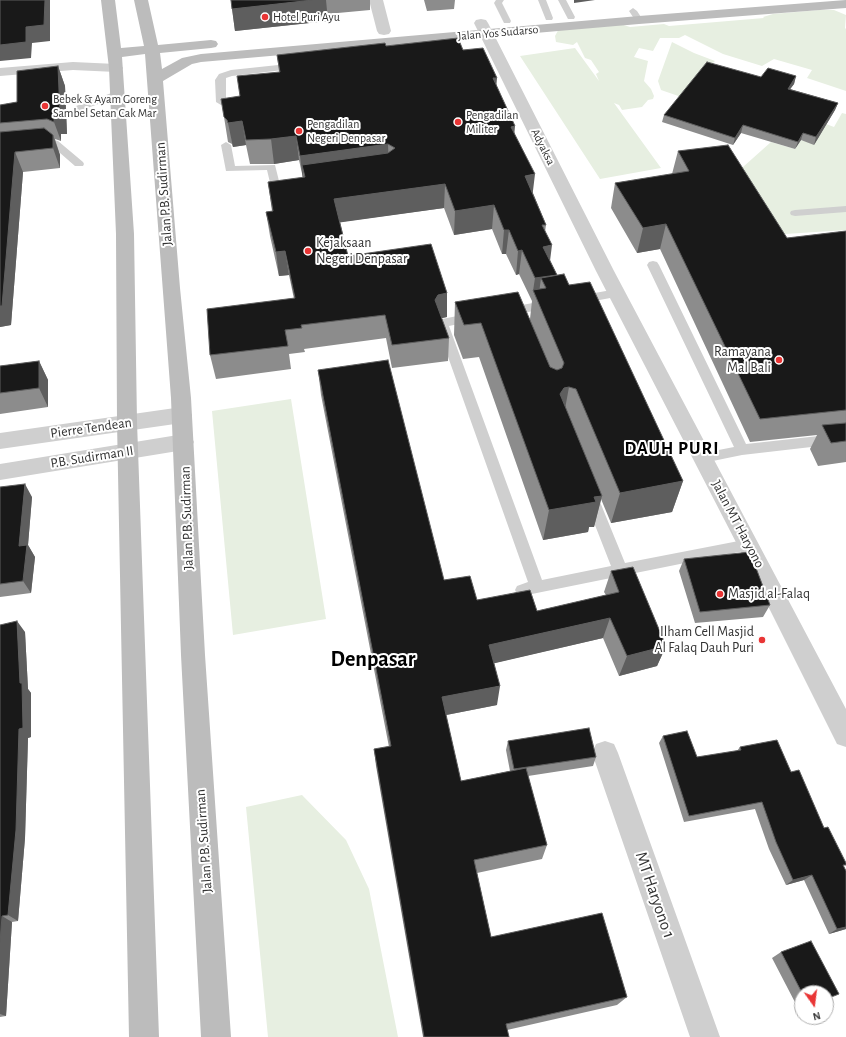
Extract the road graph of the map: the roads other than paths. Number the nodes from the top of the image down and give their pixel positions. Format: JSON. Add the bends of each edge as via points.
{"nodes":[{"id":1,"x":108,"y":0,"type":"edge"},
{"id":2,"x":141,"y":0,"type":"edge"},
{"id":3,"x":376,"y":0,"type":"edge"},
{"id":4,"x":500,"y":0,"type":"edge"},
{"id":5,"x":542,"y":0,"type":"edge"},
{"id":6,"x":562,"y":0,"type":"edge"},
{"id":7,"x":755,"y":0,"type":"edge"},
{"id":8,"x":842,"y":0,"type":"edge"},
{"id":9,"x":846,"y":4,"type":"edge"},
{"id":10,"x":636,"y":15,"type":"junction"},
{"id":11,"x":571,"y":17,"type":"junction"},
{"id":12,"x":549,"y":18,"type":"junction"},
{"id":13,"x":507,"y":21,"type":"junction"},
{"id":14,"x":484,"y":28,"type":"junction"},
{"id":15,"x":384,"y":31,"type":"junction"},
{"id":16,"x":152,"y":49,"type":"junction"},
{"id":17,"x":115,"y":60,"type":"junction"},
{"id":18,"x":308,"y":65,"type":"edge"},
{"id":19,"x":0,"y":72,"type":"edge"},
{"id":20,"x":155,"y":79,"type":"junction"},
{"id":21,"x":117,"y":94,"type":"junction"},
{"id":22,"x":221,"y":102,"type":"edge"},
{"id":23,"x":79,"y":108,"type":"dead end"},
{"id":24,"x":226,"y":145,"type":"edge"},
{"id":25,"x":0,"y":148,"type":"edge"},
{"id":26,"x":79,"y":164,"type":"dead end"},
{"id":27,"x":299,"y":186,"type":"edge"},
{"id":28,"x":846,"y":209,"type":"edge"},
{"id":29,"x":795,"y":213,"type":"dead end"},
{"id":30,"x":653,"y":265,"type":"dead end"},
{"id":31,"x":605,"y":271,"type":"joint"},
{"id":32,"x":617,"y":293,"type":"junction"},
{"id":33,"x":516,"y":310,"type":"junction"},
{"id":34,"x":502,"y":312,"type":"edge"},
{"id":35,"x":486,"y":315,"type":"edge"},
{"id":36,"x":525,"y":332,"type":"edge"},
{"id":37,"x":182,"y":415,"type":"junction"},
{"id":38,"x":127,"y":422,"type":"junction"},
{"id":39,"x":846,"y":438,"type":"edge"},
{"id":40,"x":0,"y":441,"type":"edge"},
{"id":41,"x":184,"y":442,"type":"junction"},
{"id":42,"x":742,"y":450,"type":"junction"},
{"id":43,"x":129,"y":451,"type":"junction"},
{"id":44,"x":703,"y":458,"type":"junction"},
{"id":45,"x":0,"y":472,"type":"edge"},
{"id":46,"x":586,"y":483,"type":"edge"},
{"id":47,"x":749,"y":545,"type":"junction"},
{"id":48,"x":620,"y":570,"type":"junction"},
{"id":49,"x":537,"y":587,"type":"junction"},
{"id":50,"x":522,"y":590,"type":"edge"},
{"id":51,"x":846,"y":735,"type":"edge"},
{"id":52,"x":605,"y":753,"type":"dead end"},
{"id":53,"x":144,"y":1037,"type":"edge"},
{"id":54,"x":216,"y":1037,"type":"edge"},
{"id":55,"x":705,"y":1037,"type":"edge"}],
"edges":[{"from":1,"to":17,"type":"main road"},
{"from":2,"to":16,"type":"main road","name":"Jalan P.B. Sudirman"},
{"from":3,"to":15,"type":"street"},
{"from":4,"to":13,"type":"lane","via":[[498,3]]},
{"from":5,"to":12,"type":"lane"},
{"from":6,"to":11,"type":"lane"},
{"from":7,"to":10,"type":"main road","name":"Jalan Yos Sudarso"},
{"from":8,"to":9,"type":"main road"},
{"from":9,"to":10,"type":"main road","name":"Jalan Yos Sudarso"},
{"from":10,"to":11,"type":"main road","name":"Jalan Yos Sudarso"},
{"from":10,"to":14,"type":"main road","name":"Jalan Yos Sudarso"},
{"from":11,"to":12,"type":"main road","name":"Jalan Yos Sudarso"},
{"from":12,"to":13,"type":"main road","name":"Jalan Yos Sudarso"},
{"from":13,"to":14,"type":"main road","name":"Jalan Yos Sudarso"},
{"from":14,"to":15,"type":"main road","name":"Jalan Yos Sudarso"},
{"from":14,"to":20,"type":"main road","name":"Jalan Yos Sudarso","via":[[201,58],[187,61]]},
{"from":14,"to":31,"type":"street","name":"Adyaksa"},
{"from":15,"to":16,"type":"main road","name":"Jalan Yos Sudarso"},
{"from":16,"to":17,"type":"main road","name":"Jalan Yos Sudarso"},
{"from":16,"to":20,"type":"main road","name":"Jalan P.B. Sudirman"},
{"from":17,"to":19,"type":"street"},
{"from":17,"to":21,"type":"main road"},
{"from":18,"to":22,"type":"lane","via":[[231,72],[222,76],[220,80]]},
{"from":20,"to":37,"type":"main road","name":"Jalan P.B. Sudirman"},
{"from":21,"to":23,"type":"lane"},
{"from":21,"to":38,"type":"main road","via":[[125,234]]},
{"from":24,"to":27,"type":"lane","via":[[230,169],[272,167],[276,189]]},
{"from":25,"to":26,"type":"lane","via":[[54,143]]},
{"from":28,"to":29,"type":"lane"},
{"from":30,"to":42,"type":"lane"},
{"from":31,"to":32,"type":"street","name":"Jalan MT Haryono"},
{"from":32,"to":33,"type":"lane"},
{"from":32,"to":44,"type":"street","name":"Jalan MT Haryono"},
{"from":33,"to":34,"type":"lane"},
{"from":33,"to":36,"type":"lane"},
{"from":35,"to":49,"type":"lane","via":[[442,323]]},
{"from":37,"to":38,"type":"street","name":"Pierre Tendean"},
{"from":37,"to":41,"type":"main road","name":"Jalan P.B. Sudirman"},
{"from":38,"to":40,"type":"street","name":"Pierre Tendean"},
{"from":38,"to":43,"type":"main road"},
{"from":39,"to":42,"type":"lane"},
{"from":41,"to":43,"type":"street","name":"P.B. Sudirman II"},
{"from":41,"to":54,"type":"main road","name":"Jalan P.B. Sudirman","via":[[193,654]]},
{"from":42,"to":44,"type":"lane"},
{"from":43,"to":45,"type":"street","name":"P.B. Sudirman II"},
{"from":43,"to":53,"type":"main road"},
{"from":44,"to":47,"type":"street","name":"Jalan MT Haryono"},
{"from":46,"to":48,"type":"lane"},
{"from":47,"to":48,"type":"lane"},
{"from":47,"to":51,"type":"street","name":"Jalan MT Haryono"},
{"from":48,"to":49,"type":"lane"},
{"from":49,"to":50,"type":"lane"},
{"from":52,"to":55,"type":"street","name":"MT Haryono 1"}]}
